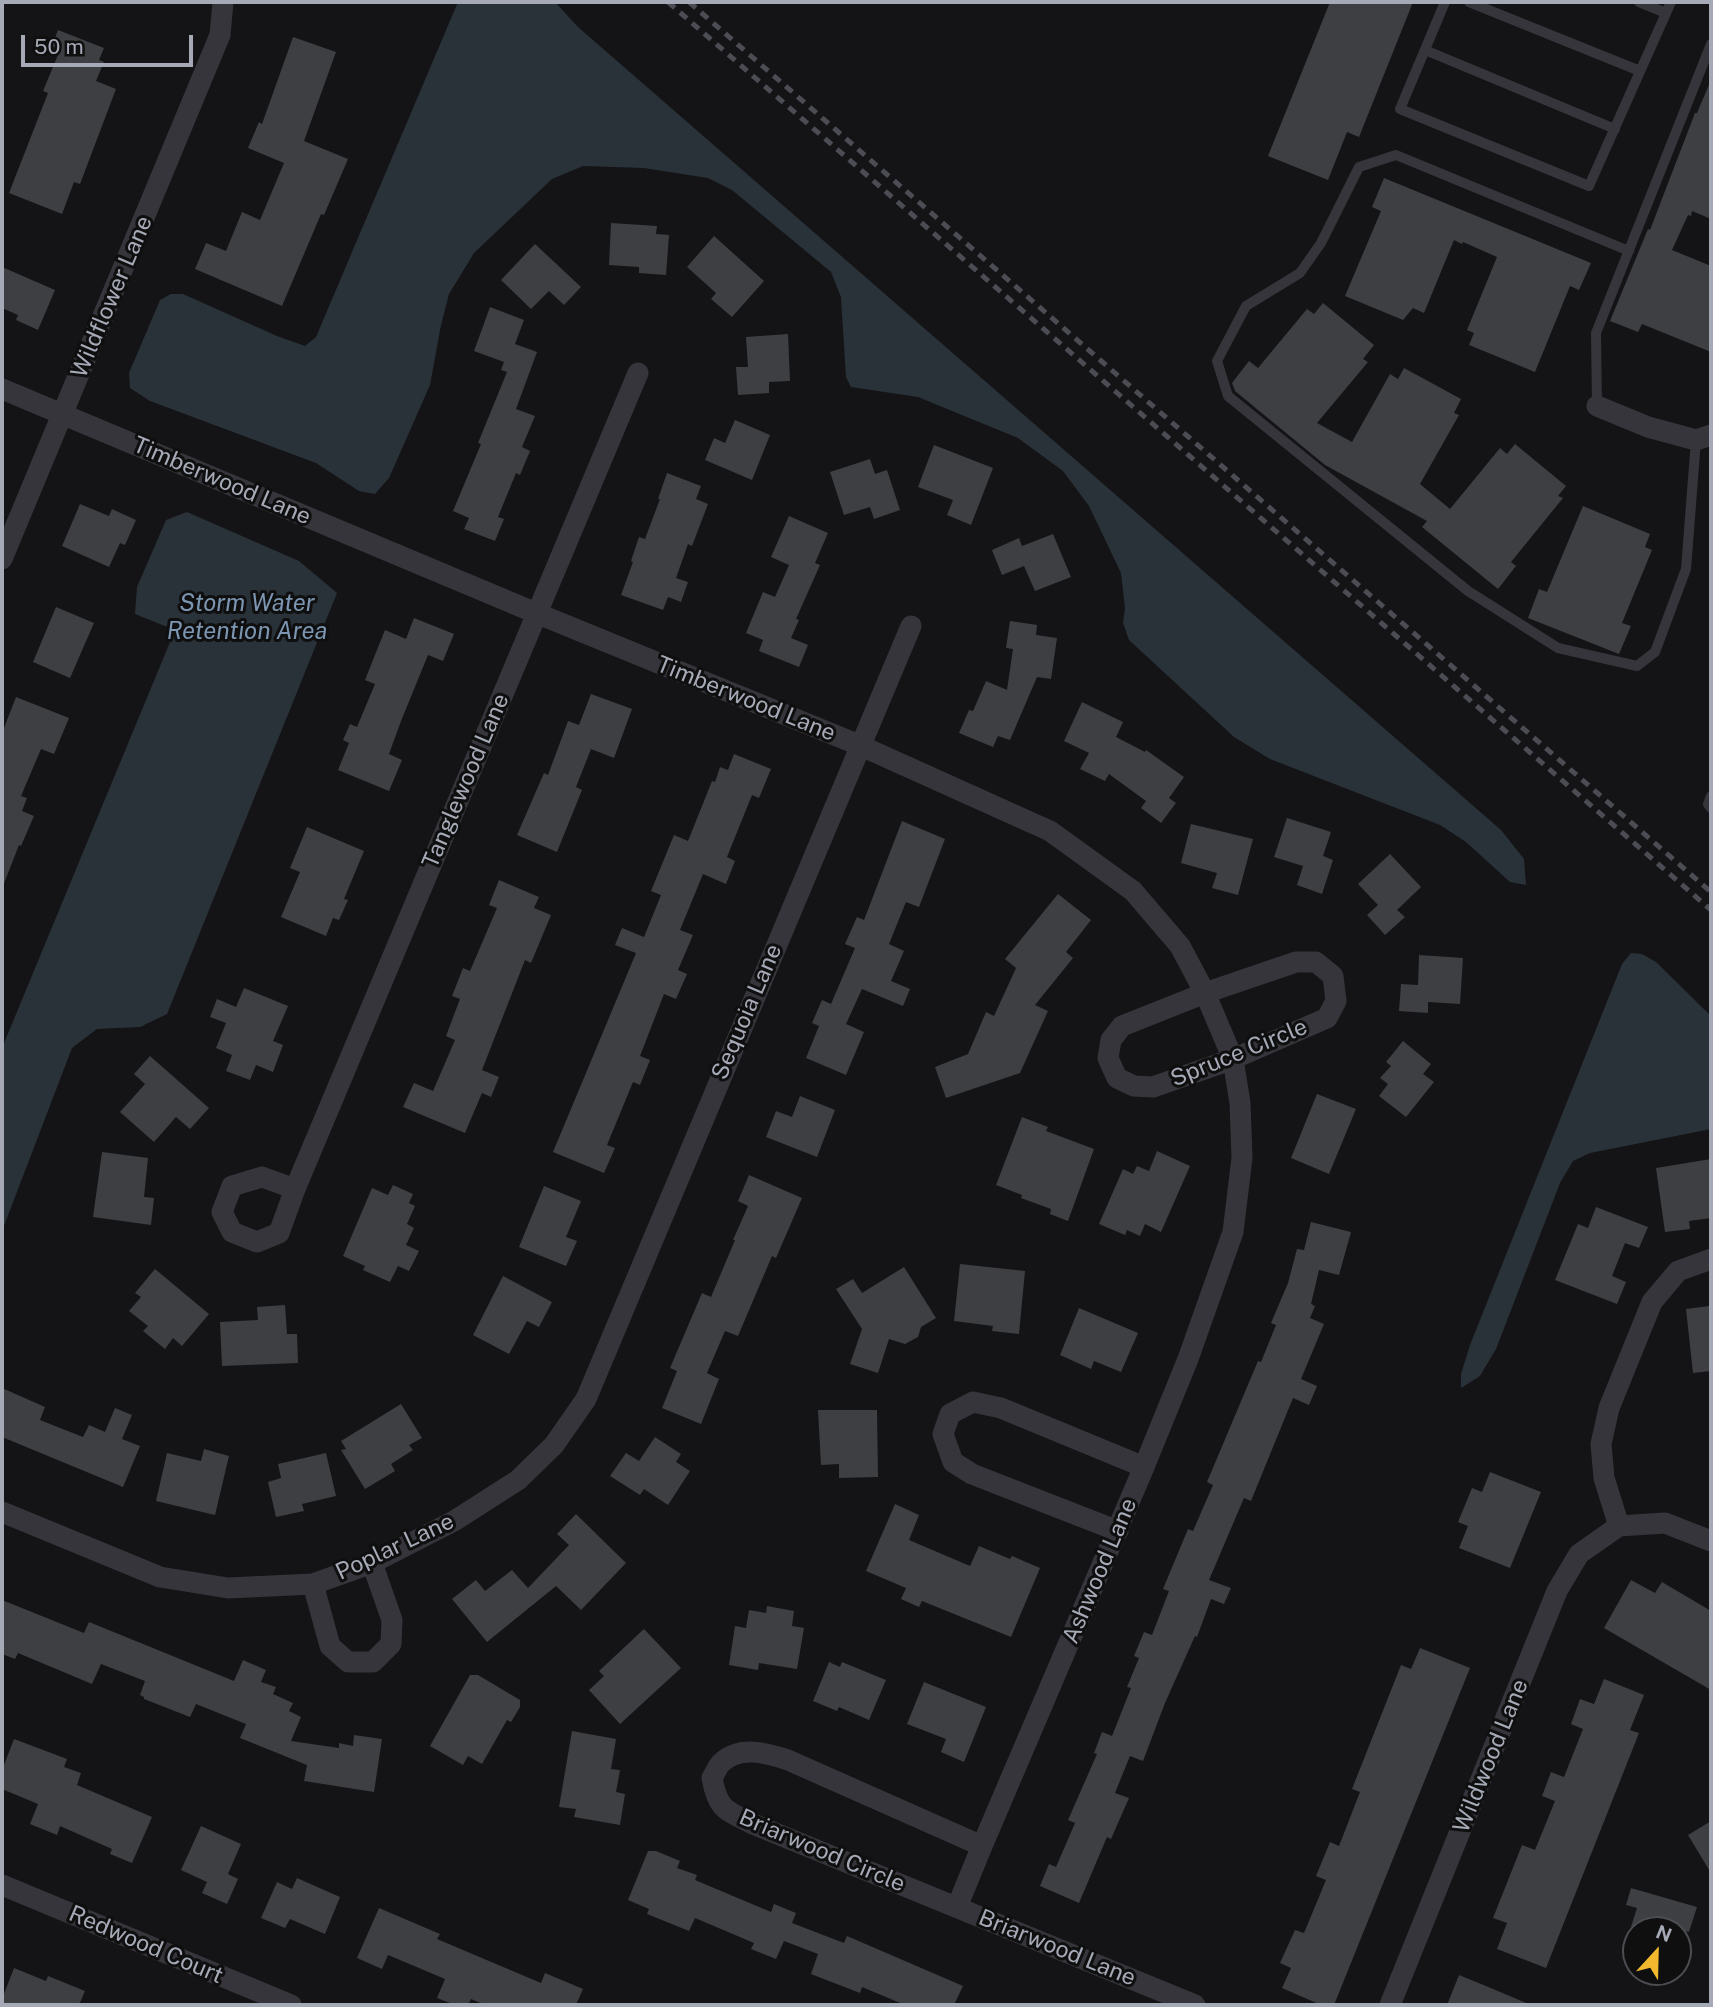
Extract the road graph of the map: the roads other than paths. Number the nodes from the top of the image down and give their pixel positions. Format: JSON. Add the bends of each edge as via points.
{"nodes":[{"id":1,"x":223,"y":2,"type":"edge"},
{"id":2,"x":1445,"y":2,"type":"edge"},
{"id":3,"x":1469,"y":2,"type":"edge"},
{"id":4,"x":1639,"y":2,"type":"edge"},
{"id":5,"x":1668,"y":7,"type":"edge"},
{"id":6,"x":1711,"y":44,"type":"edge"},
{"id":7,"x":1425,"y":50,"type":"junction"},
{"id":8,"x":1640,"y":71,"type":"junction"},
{"id":9,"x":1615,"y":129,"type":"junction"},
{"id":10,"x":1629,"y":251,"type":"junction"},
{"id":11,"x":638,"y":373,"type":"dead end"},
{"id":12,"x":2,"y":389,"type":"edge"},
{"id":13,"x":1597,"y":406,"type":"joint"},
{"id":14,"x":63,"y":414,"type":"junction"},
{"id":15,"x":1703,"y":437,"type":"edge"},
{"id":16,"x":2,"y":559,"type":"edge"},
{"id":17,"x":536,"y":613,"type":"junction"},
{"id":18,"x":911,"y":626,"type":"dead end"},
{"id":19,"x":859,"y":745,"type":"junction"},
{"id":20,"x":1711,"y":796,"type":"edge"},
{"id":21,"x":1711,"y":808,"type":"edge"},
{"id":22,"x":1205,"y":993,"type":"junction"},
{"id":23,"x":1233,"y":1059,"type":"junction"},
{"id":24,"x":295,"y":1189,"type":"dead end"},
{"id":25,"x":1233,"y":1232,"type":"joint"},
{"id":26,"x":1711,"y":1259,"type":"edge"},
{"id":27,"x":586,"y":1399,"type":"joint"},
{"id":28,"x":1144,"y":1467,"type":"junction"},
{"id":29,"x":2,"y":1512,"type":"edge"},
{"id":30,"x":1619,"y":1526,"type":"junction"},
{"id":31,"x":1118,"y":1531,"type":"junction"},
{"id":32,"x":1711,"y":1541,"type":"edge"},
{"id":33,"x":372,"y":1563,"type":"junction"},
{"id":34,"x":313,"y":1584,"type":"junction"},
{"id":35,"x":982,"y":1846,"type":"junction"},
{"id":36,"x":2,"y":1885,"type":"edge"},
{"id":37,"x":957,"y":1907,"type":"junction"},
{"id":38,"x":291,"y":2005,"type":"edge"},
{"id":39,"x":1195,"y":2005,"type":"edge"},
{"id":40,"x":1390,"y":2005,"type":"edge"}],
"edges":[{"from":1,"to":14,"type":"street","name":"Wildflower Lane","via":[[220,35]]},
{"from":2,"to":7,"type":"lane"},
{"from":3,"to":8,"type":"lane"},
{"from":4,"to":5,"type":"lane"},
{"from":5,"to":8,"type":"lane"},
{"from":6,"to":10,"type":"lane"},
{"from":7,"to":9,"type":"lane"},
{"from":7,"to":9,"type":"lane","via":[[1400,109],[1589,186]]},
{"from":8,"to":9,"type":"lane"},
{"from":10,"to":13,"type":"lane","via":[[1596,332]]},
{"from":10,"to":15,"type":"lane","via":[[1396,155],[1359,167],[1321,243],[1300,273],[1246,306],[1217,360],[1228,396],[1468,591],[1558,648],[1637,666],[1655,652],[1686,569]]},
{"from":11,"to":17,"type":"street","name":"Tanglewood Lane"},
{"from":12,"to":14,"type":"street","name":"Timberwood Lane"},
{"from":13,"to":15,"type":"street","via":[[1648,427]]},
{"from":14,"to":16,"type":"street","name":"Wildflower Lane"},
{"from":14,"to":17,"type":"street","name":"Timberwood Lane"},
{"from":17,"to":19,"type":"street","name":"Timberwood Lane"},
{"from":17,"to":24,"type":"street","name":"Tanglewood Lane"},
{"from":18,"to":19,"type":"street","name":"Sequoia Lane"},
{"from":19,"to":22,"type":"street","name":"Timberwood Lane","via":[[1050,831],[1133,891],[1180,946]]},
{"from":19,"to":27,"type":"street","name":"Sequoia Lane"},
{"from":20,"to":21,"type":"lane"},
{"from":22,"to":23,"type":"street","name":"Timberwood Lane"},
{"from":22,"to":23,"type":"street","name":"Spruce Circle","via":[[1122,1026],[1111,1040],[1108,1058],[1117,1078],[1134,1086],[1153,1087]]},
{"from":22,"to":23,"type":"street","name":"Spruce Circle","via":[[1296,962],[1317,962],[1333,976],[1336,1001],[1327,1018]]},
{"from":23,"to":25,"type":"street","name":"Timberwood Lane","via":[[1242,1158]]},
{"from":25,"to":28,"type":"street","name":"Ashwood Lane"},
{"from":26,"to":30,"type":"street","via":[[1678,1271],[1652,1302],[1609,1408],[1601,1444],[1604,1478]]},
{"from":27,"to":33,"type":"street","name":"Poplar Lane","via":[[554,1445],[518,1480],[454,1521]]},
{"from":28,"to":31,"type":"street","name":"Ashwood Lane"},
{"from":28,"to":31,"type":"street","via":[[1001,1408],[974,1402],[950,1414],[943,1434],[953,1462],[972,1474]]},
{"from":29,"to":34,"type":"street","name":"Poplar Lane","via":[[160,1577],[228,1588]]},
{"from":30,"to":32,"type":"street","via":[[1665,1523]]},
{"from":30,"to":40,"type":"street","name":"Wildwood Lane","via":[[1579,1554],[1558,1591]]},
{"from":31,"to":35,"type":"street","name":"Ashwood Lane"},
{"from":33,"to":34,"type":"street","name":"Poplar Lane"},
{"from":33,"to":34,"type":"street","via":[[392,1619],[391,1644],[373,1662],[348,1662],[330,1646]]},
{"from":35,"to":37,"type":"street","name":"Ashwood Lane"},
{"from":35,"to":37,"type":"street","name":"Briarwood Circle","via":[[768,1754],[743,1752],[722,1762],[712,1778],[716,1798],[726,1811]]},
{"from":36,"to":38,"type":"street","name":"Redwood Court"},
{"from":37,"to":39,"type":"street","name":"Briarwood Lane"}]}
